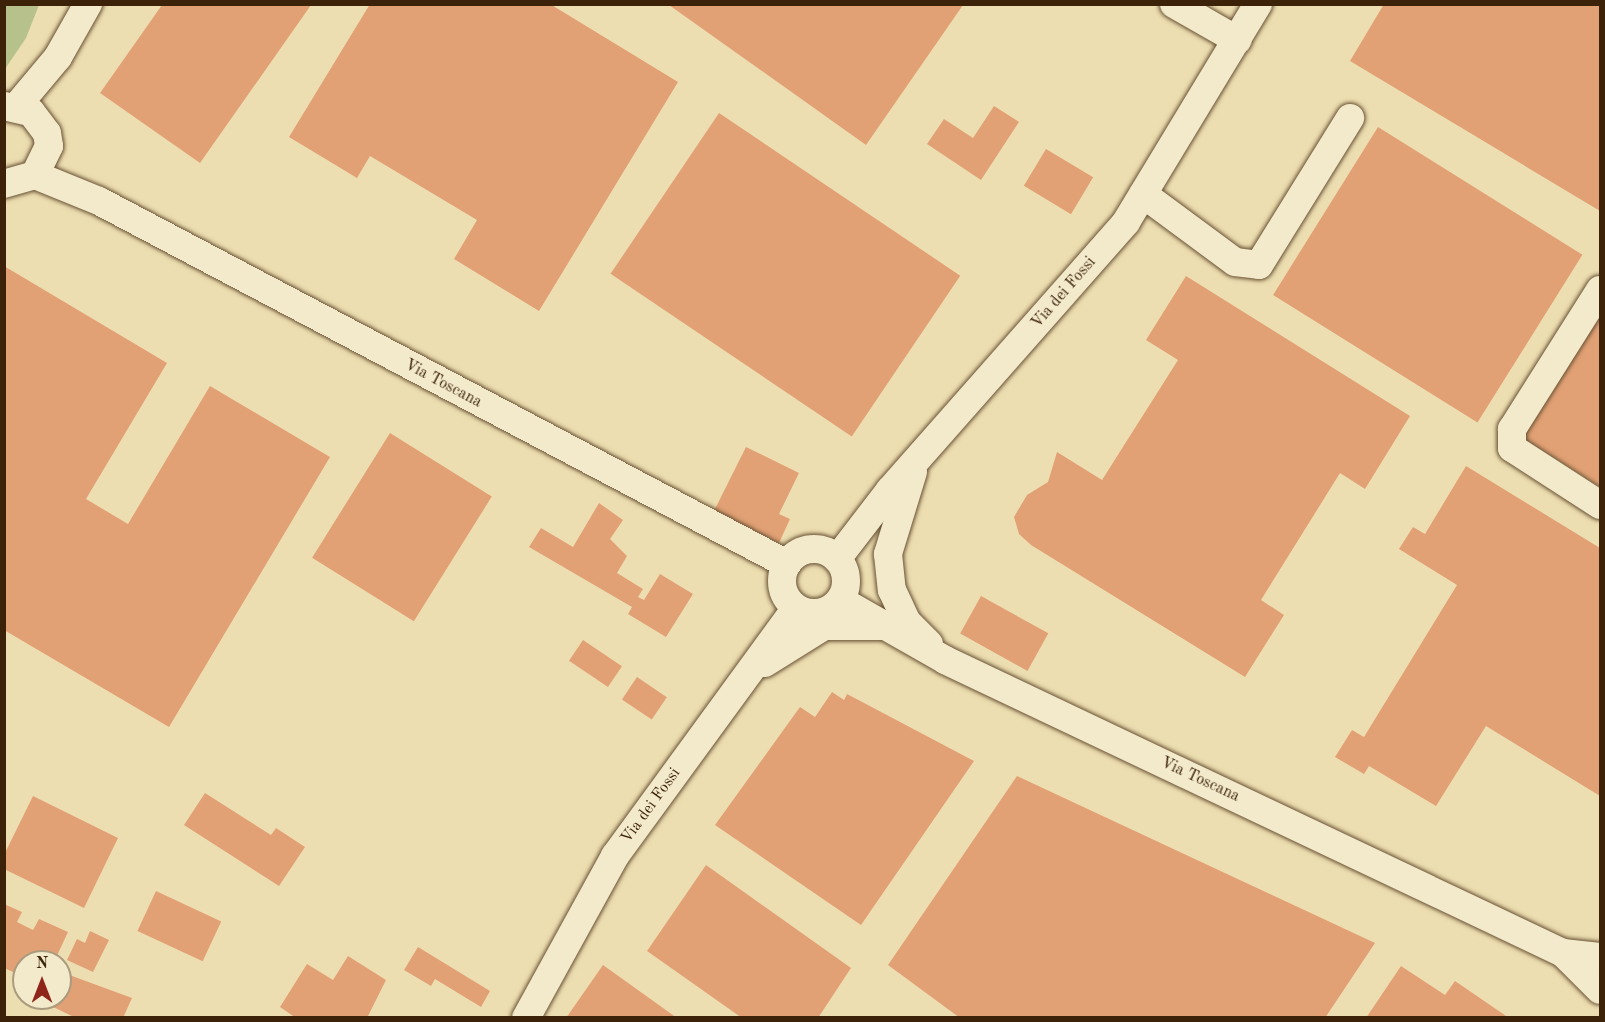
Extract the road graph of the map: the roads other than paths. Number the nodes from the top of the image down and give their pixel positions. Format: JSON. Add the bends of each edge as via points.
{"nodes":[{"id":1,"x":88,"y":4,"type":"edge"},
{"id":2,"x":1174,"y":4,"type":"edge"},
{"id":3,"x":1258,"y":4,"type":"edge"},
{"id":4,"x":1237,"y":40,"type":"junction"},
{"id":5,"x":58,"y":57,"type":"junction"},
{"id":6,"x":11,"y":106,"type":"edge"},
{"id":7,"x":1350,"y":118,"type":"dead end"},
{"id":8,"x":45,"y":134,"type":"junction"},
{"id":9,"x":35,"y":175,"type":"junction"},
{"id":10,"x":4,"y":184,"type":"edge"},
{"id":11,"x":1143,"y":194,"type":"junction"},
{"id":12,"x":99,"y":201,"type":"junction"},
{"id":13,"x":1600,"y":290,"type":"edge"},
{"id":14,"x":918,"y":459,"type":"junction"},
{"id":15,"x":1600,"y":505,"type":"edge"},
{"id":16,"x":730,"y":537,"type":"junction"},
{"id":17,"x":837,"y":559,"type":"junction"},
{"id":18,"x":788,"y":564,"type":"junction"},
{"id":19,"x":840,"y":600,"type":"junction"},
{"id":20,"x":796,"y":608,"type":"junction"},
{"id":21,"x":884,"y":626,"type":"junction"},
{"id":22,"x":945,"y":660,"type":"junction"},
{"id":23,"x":741,"y":680,"type":"junction"},
{"id":24,"x":1563,"y":952,"type":"junction"},
{"id":25,"x":1600,"y":957,"type":"edge"},
{"id":26,"x":1600,"y":990,"type":"edge"},
{"id":27,"x":526,"y":1017,"type":"edge"}],
"edges":[{"from":1,"to":5,"type":"street"},
{"from":2,"to":4,"type":"street"},
{"from":3,"to":4,"type":"street","name":"Via dei Fossi"},
{"from":4,"to":11,"type":"street","name":"Via dei Fossi"},
{"from":5,"to":6,"type":"street"},
{"from":5,"to":8,"type":"street"},
{"from":6,"to":8,"type":"street","name":"Via Toscana"},
{"from":7,"to":11,"type":"street","via":[[1258,265],[1235,262]]},
{"from":8,"to":9,"type":"street"},
{"from":8,"to":12,"type":"street","name":"Via Toscana"},
{"from":9,"to":10,"type":"street"},
{"from":9,"to":12,"type":"street","name":"Via Toscana"},
{"from":11,"to":14,"type":"street","name":"Via dei Fossi","via":[[1126,222]]},
{"from":12,"to":16,"type":"street","name":"Via Toscana"},
{"from":13,"to":15,"type":"street","via":[[1512,429],[1512,448]]},
{"from":14,"to":17,"type":"street","name":"Via dei Fossi"},
{"from":14,"to":22,"type":"street","via":[[888,554],[892,590],[907,622]]},
{"from":16,"to":18,"type":"street","name":"Via Toscana"},
{"from":16,"to":23,"type":"street","via":[[766,577],[773,603]]},
{"from":17,"to":18,"type":"street","via":[[811,550]]},
{"from":17,"to":19,"type":"street","via":[[846,574]]},
{"from":18,"to":20,"type":"street","via":[[782,583]]},
{"from":19,"to":20,"type":"street","via":[[825,612]]},
{"from":19,"to":21,"type":"street","name":"Via Toscana"},
{"from":20,"to":23,"type":"street","name":"Via dei Fossi"},
{"from":21,"to":22,"type":"street","name":"Via Toscana"},
{"from":21,"to":23,"type":"street","via":[[824,626]]},
{"from":22,"to":24,"type":"street","name":"Via Toscana"},
{"from":23,"to":27,"type":"street","name":"Via dei Fossi","via":[[615,855]]},
{"from":24,"to":25,"type":"street","name":"Via Toscana"},
{"from":24,"to":26,"type":"street","name":"Via Toscana"}]}
